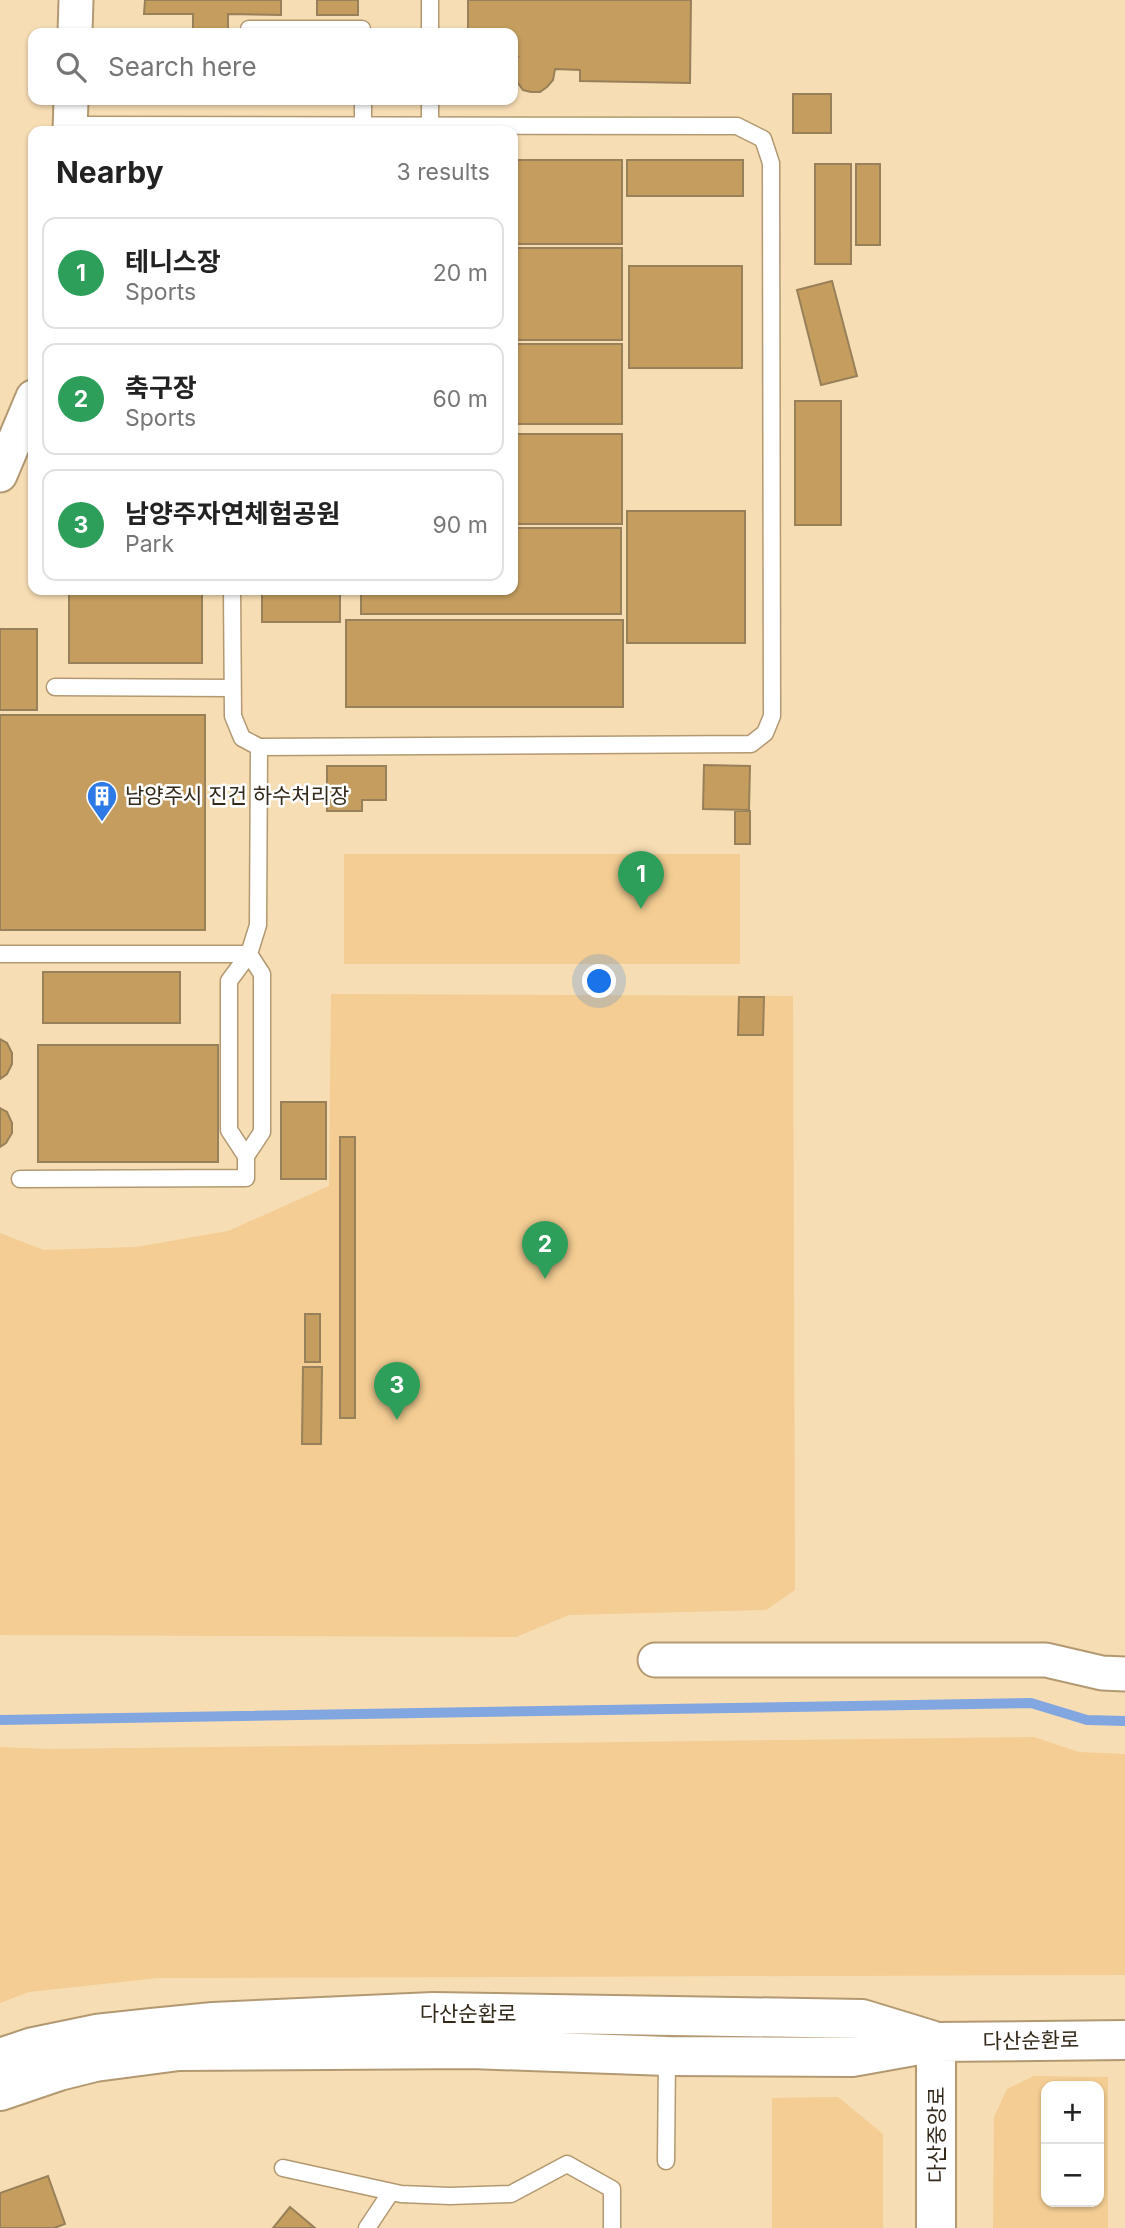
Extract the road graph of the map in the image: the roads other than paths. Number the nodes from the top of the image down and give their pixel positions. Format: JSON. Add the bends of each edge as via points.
{"nodes":[{"id":1,"x":76,"y":0,"type":"edge"},
{"id":2,"x":430,"y":0,"type":"edge"},
{"id":3,"x":75,"y":28,"type":"edge"},
{"id":4,"x":430,"y":28,"type":"edge"},
{"id":5,"x":363,"y":105,"type":"edge"},
{"id":6,"x":430,"y":105,"type":"edge"},
{"id":7,"x":70,"y":119,"type":"edge"},
{"id":8,"x":363,"y":125,"type":"junction"},
{"id":9,"x":430,"y":125,"type":"junction"},
{"id":10,"x":196,"y":126,"type":"edge"},
{"id":11,"x":319,"y":126,"type":"edge"},
{"id":12,"x":28,"y":409,"type":"edge"},
{"id":13,"x":0,"y":475,"type":"edge"},
{"id":14,"x":232,"y":595,"type":"edge"},
{"id":15,"x":55,"y":687,"type":"dead end"},
{"id":16,"x":232,"y":688,"type":"junction"},
{"id":17,"x":259,"y":747,"type":"junction"},
{"id":18,"x":0,"y":954,"type":"edge"},
{"id":19,"x":248,"y":954,"type":"junction"},
{"id":20,"x":246,"y":1156,"type":"junction"},
{"id":21,"x":20,"y":1179,"type":"dead end"},
{"id":22,"x":655,"y":1660,"type":"dead end"},
{"id":23,"x":1125,"y":1674,"type":"edge"},
{"id":24,"x":1125,"y":2040,"type":"edge"},
{"id":25,"x":936,"y":2042,"type":"junction"},
{"id":26,"x":667,"y":2056,"type":"junction"},
{"id":27,"x":0,"y":2057,"type":"edge"},
{"id":28,"x":0,"y":2091,"type":"edge"},
{"id":29,"x":666,"y":2161,"type":"dead end"},
{"id":30,"x":283,"y":2168,"type":"dead end"},
{"id":31,"x":391,"y":2192,"type":"junction"},
{"id":32,"x":367,"y":2228,"type":"edge"},
{"id":33,"x":612,"y":2228,"type":"edge"},
{"id":34,"x":936,"y":2228,"type":"edge"}],
"edges":[{"from":1,"to":3,"type":"street"},
{"from":2,"to":4,"type":"lane"},
{"from":5,"to":8,"type":"lane"},
{"from":6,"to":9,"type":"lane"},
{"from":7,"to":10,"type":"lane"},
{"from":8,"to":9,"type":"lane"},
{"from":8,"to":11,"type":"lane"},
{"from":9,"to":17,"type":"lane","via":[[737,126],[763,139],[771,163],[772,716],[765,733],[751,744]]},
{"from":12,"to":13,"type":"street"},
{"from":14,"to":16,"type":"lane"},
{"from":15,"to":16,"type":"lane"},
{"from":16,"to":17,"type":"lane","via":[[233,716],[242,738]]},
{"from":17,"to":19,"type":"lane","via":[[258,925]]},
{"from":18,"to":19,"type":"lane"},
{"from":19,"to":20,"type":"lane","via":[[262,974],[262,1132]]},
{"from":19,"to":20,"type":"lane","via":[[229,981],[229,1130]]},
{"from":20,"to":21,"type":"lane","via":[[246,1178]]},
{"from":22,"to":23,"type":"street","via":[[1046,1660]]},
{"from":24,"to":25,"type":"street","name":"다산순환로"},
{"from":25,"to":26,"type":"street","name":"다산순환로","via":[[852,2057]]},
{"from":25,"to":27,"type":"street","name":"다산순환로","via":[[862,2019],[433,2012],[152,2028],[96,2034]]},
{"from":25,"to":34,"type":"street","name":"다산중앙로"},
{"from":26,"to":28,"type":"street","name":"다산순환로","via":[[471,2049],[179,2051],[95,2062]]},
{"from":26,"to":29,"type":"lane"},
{"from":30,"to":31,"type":"lane"},
{"from":31,"to":32,"type":"lane"},
{"from":31,"to":33,"type":"lane","via":[[511,2194],[567,2164],[612,2189]]}]}
